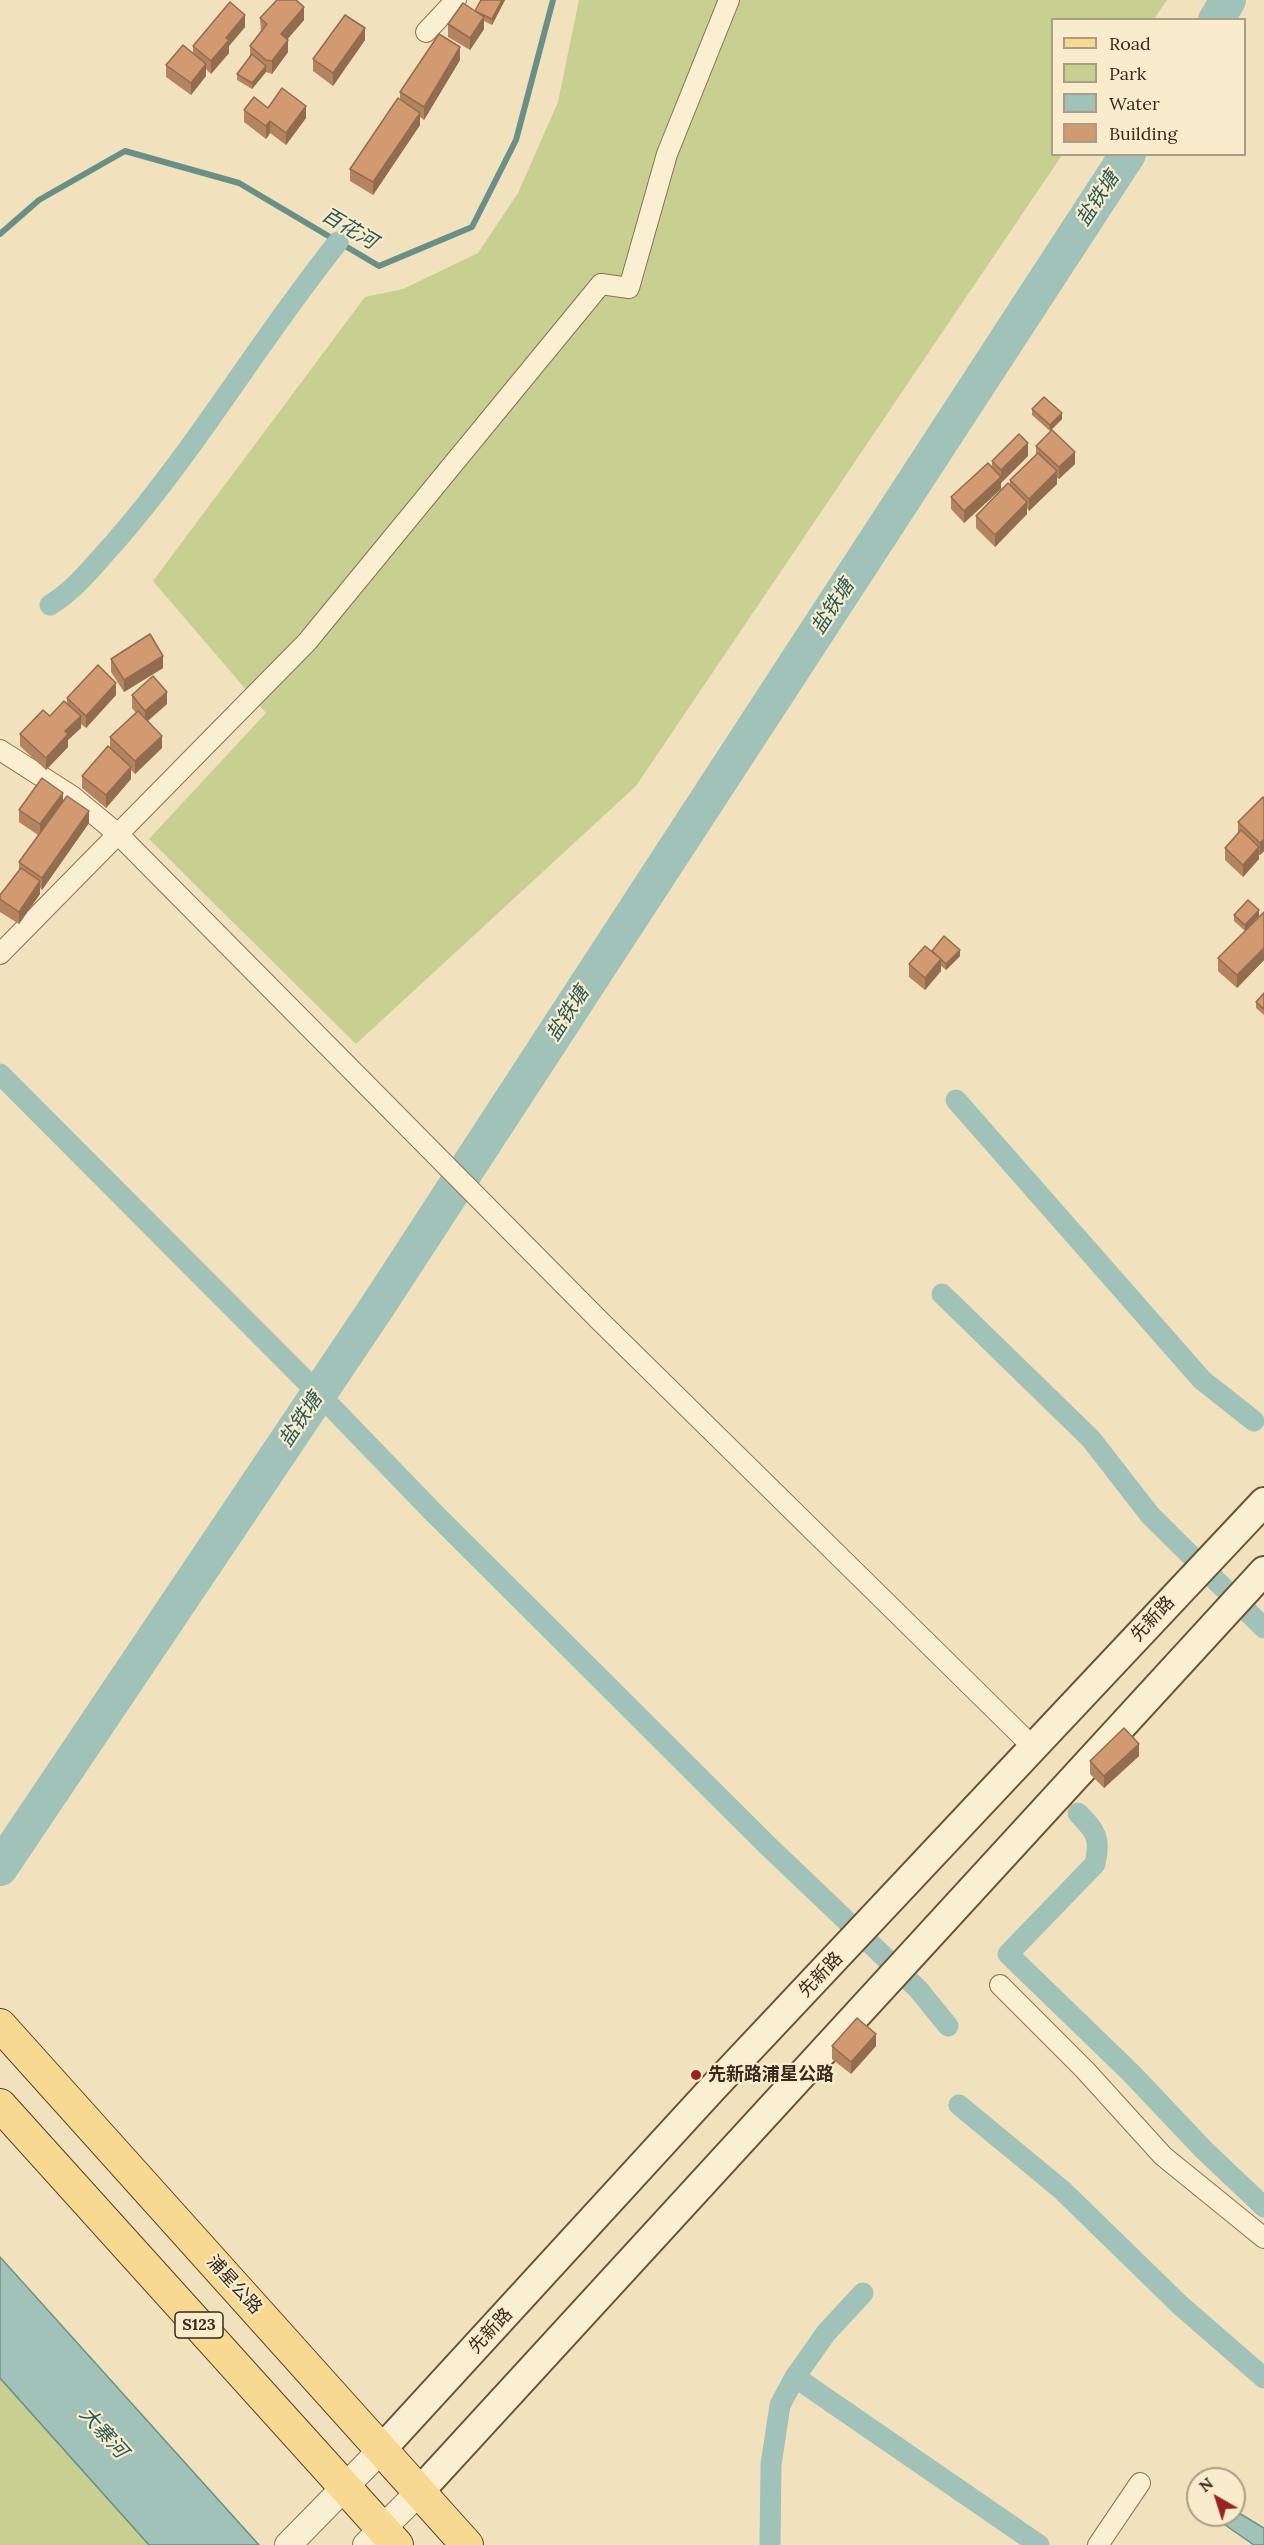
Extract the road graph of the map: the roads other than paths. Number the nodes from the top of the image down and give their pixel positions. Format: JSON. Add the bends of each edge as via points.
{"nodes":[{"id":1,"x":456,"y":0,"type":"edge"},
{"id":2,"x":729,"y":0,"type":"edge"},
{"id":3,"x":426,"y":32,"type":"dead end"},
{"id":4,"x":0,"y":750,"type":"edge"},
{"id":5,"x":118,"y":834,"type":"junction"},
{"id":6,"x":0,"y":954,"type":"edge"},
{"id":7,"x":1264,"y":1502,"type":"edge"},
{"id":8,"x":1258,"y":1577,"type":"edge"},
{"id":9,"x":1033,"y":1747,"type":"junction"},
{"id":10,"x":1000,"y":1985,"type":"dead end"},
{"id":11,"x":0,"y":2025,"type":"edge"},
{"id":12,"x":0,"y":2105,"type":"edge"},
{"id":13,"x":1264,"y":2238,"type":"edge"},
{"id":14,"x":381,"y":2450,"type":"junction"},
{"id":15,"x":1140,"y":2483,"type":"dead end"},
{"id":16,"x":345,"y":2487,"type":"junction"},
{"id":17,"x":419,"y":2492,"type":"junction"},
{"id":18,"x":382,"y":2540,"type":"edge"},
{"id":19,"x":288,"y":2545,"type":"edge"},
{"id":20,"x":467,"y":2545,"type":"edge"},
{"id":21,"x":1098,"y":2545,"type":"edge"}],
"edges":[{"from":1,"to":3,"type":"street"},
{"from":2,"to":5,"type":"street","via":[[667,154],[629,288],[601,284],[307,642]]},
{"from":4,"to":5,"type":"street","via":[[72,796]]},
{"from":5,"to":6,"type":"street"},
{"from":5,"to":9,"type":"street","via":[[608,1330]]},
{"from":7,"to":9,"type":"main road","name":"先新路"},
{"from":8,"to":17,"type":"main road"},
{"from":9,"to":14,"type":"main road","name":"先新路"},
{"from":10,"to":13,"type":"street","via":[[1163,2156]]},
{"from":11,"to":14,"type":"main road","name":"浦星公路","number":"S123"},
{"from":12,"to":16,"type":"main road","number":"S123"},
{"from":14,"to":16,"type":"street"},
{"from":14,"to":17,"type":"main road","name":"浦星公路","number":"S123"},
{"from":15,"to":21,"type":"street"},
{"from":16,"to":18,"type":"main road","number":"S123"},
{"from":16,"to":19,"type":"street"},
{"from":17,"to":18,"type":"street"},
{"from":17,"to":20,"type":"main road","name":"浦星公路","number":"S123"}]}
